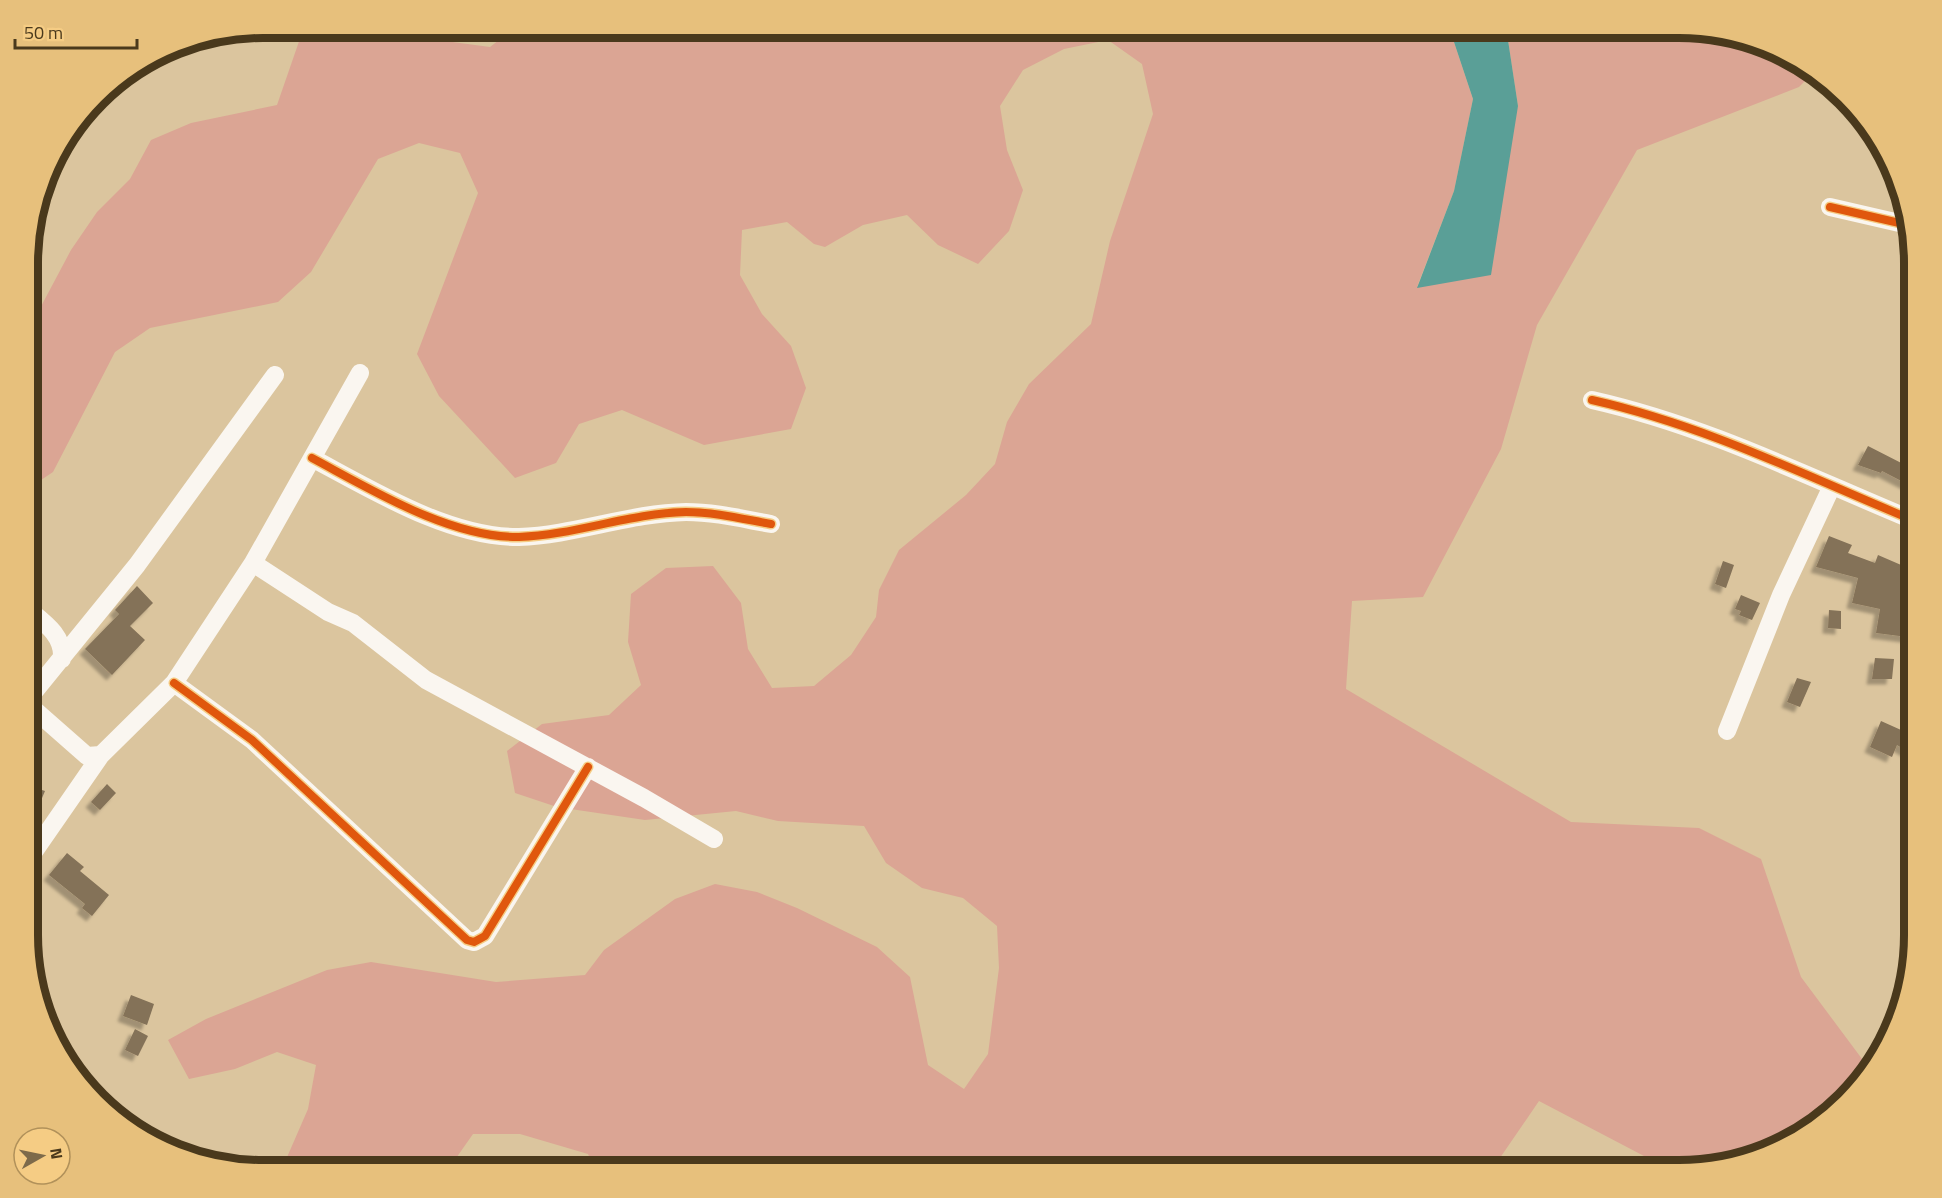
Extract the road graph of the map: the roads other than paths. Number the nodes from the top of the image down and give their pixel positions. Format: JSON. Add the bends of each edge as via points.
{"nodes":[{"id":1,"x":1830,"y":207,"type":"dead end"},
{"id":2,"x":1901,"y":223,"type":"edge"},
{"id":3,"x":360,"y":374,"type":"dead end"},
{"id":4,"x":275,"y":375,"type":"dead end"},
{"id":5,"x":1592,"y":400,"type":"dead end"},
{"id":6,"x":312,"y":458,"type":"junction"},
{"id":7,"x":1832,"y":486,"type":"junction"},
{"id":8,"x":1904,"y":517,"type":"edge"},
{"id":9,"x":771,"y":524,"type":"dead end"},
{"id":10,"x":253,"y":563,"type":"junction"},
{"id":11,"x":38,"y":618,"type":"edge"},
{"id":12,"x":62,"y":658,"type":"junction"},
{"id":13,"x":174,"y":683,"type":"junction"},
{"id":14,"x":38,"y":687,"type":"edge"},
{"id":15,"x":38,"y":713,"type":"edge"},
{"id":16,"x":1727,"y":731,"type":"dead end"},
{"id":17,"x":101,"y":755,"type":"junction"},
{"id":18,"x":588,"y":767,"type":"junction"},
{"id":19,"x":714,"y":839,"type":"dead end"},
{"id":20,"x":38,"y":846,"type":"edge"}],
"edges":[{"from":1,"to":2,"type":"street"},
{"from":3,"to":6,"type":"street"},
{"from":4,"to":12,"type":"street","via":[[137,565]]},
{"from":5,"to":7,"type":"street","via":[[1737,443]]},
{"from":6,"to":9,"type":"street","via":[[382,495],[473,531],[519,537],[684,512]]},
{"from":6,"to":10,"type":"street"},
{"from":7,"to":8,"type":"street"},
{"from":7,"to":16,"type":"street","via":[[1781,595]]},
{"from":10,"to":13,"type":"street"},
{"from":10,"to":18,"type":"street","via":[[328,612],[353,623],[426,680]]},
{"from":11,"to":12,"type":"street","via":[[57,635],[63,648]]},
{"from":12,"to":14,"type":"street"},
{"from":13,"to":17,"type":"street"},
{"from":13,"to":18,"type":"street","via":[[252,740],[467,940],[474,942],[485,936]]},
{"from":15,"to":17,"type":"street","via":[[87,756]]},
{"from":17,"to":20,"type":"street"},
{"from":18,"to":19,"type":"street"}]}
